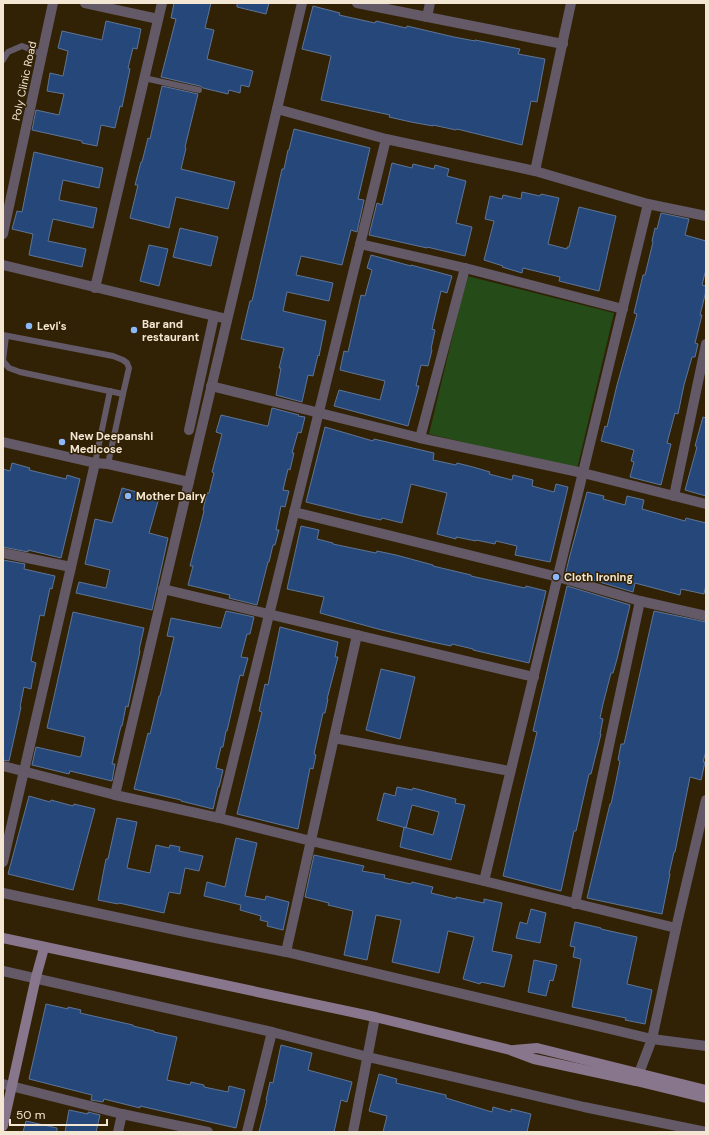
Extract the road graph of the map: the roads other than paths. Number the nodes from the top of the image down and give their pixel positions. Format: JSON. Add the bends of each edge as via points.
{"nodes":[{"id":1,"x":53,"y":3,"type":"edge"},
{"id":2,"x":86,"y":3,"type":"edge"},
{"id":3,"x":162,"y":3,"type":"edge"},
{"id":4,"x":302,"y":3,"type":"edge"},
{"id":5,"x":357,"y":3,"type":"edge"},
{"id":6,"x":430,"y":3,"type":"edge"},
{"id":7,"x":571,"y":3,"type":"edge"},
{"id":8,"x":427,"y":17,"type":"junction"},
{"id":9,"x":158,"y":19,"type":"junction"},
{"id":10,"x":563,"y":44,"type":"junction"},
{"id":11,"x":42,"y":54,"type":"junction"},
{"id":12,"x":3,"y":60,"type":"edge"},
{"id":13,"x":144,"y":78,"type":"junction"},
{"id":14,"x":199,"y":90,"type":"dead end"},
{"id":15,"x":277,"y":109,"type":"junction"},
{"id":16,"x":386,"y":139,"type":"junction"},
{"id":17,"x":535,"y":171,"type":"junction"},
{"id":18,"x":648,"y":204,"type":"junction"},
{"id":19,"x":706,"y":216,"type":"edge"},
{"id":20,"x":3,"y":234,"type":"edge"},
{"id":21,"x":360,"y":244,"type":"junction"},
{"id":22,"x":3,"y":266,"type":"edge"},
{"id":23,"x":465,"y":268,"type":"junction"},
{"id":24,"x":96,"y":288,"type":"junction"},
{"id":25,"x":623,"y":309,"type":"junction"},
{"id":26,"x":214,"y":316,"type":"junction"},
{"id":27,"x":227,"y":319,"type":"junction"},
{"id":28,"x":4,"y":335,"type":"edge"},
{"id":29,"x":706,"y":344,"type":"edge"},
{"id":30,"x":211,"y":386,"type":"junction"},
{"id":31,"x":110,"y":391,"type":"junction"},
{"id":32,"x":123,"y":394,"type":"junction"},
{"id":33,"x":318,"y":413,"type":"junction"},
{"id":34,"x":189,"y":430,"type":"dead end"},
{"id":35,"x":420,"y":438,"type":"junction"},
{"id":36,"x":3,"y":442,"type":"edge"},
{"id":37,"x":95,"y":463,"type":"junction"},
{"id":38,"x":108,"y":464,"type":"junction"},
{"id":39,"x":583,"y":473,"type":"junction"},
{"id":40,"x":189,"y":482,"type":"junction"},
{"id":41,"x":674,"y":496,"type":"junction"},
{"id":42,"x":706,"y":504,"type":"edge"},
{"id":43,"x":294,"y":512,"type":"junction"},
{"id":44,"x":3,"y":553,"type":"edge"},
{"id":45,"x":71,"y":567,"type":"junction"},
{"id":46,"x":558,"y":577,"type":"junction"},
{"id":47,"x":164,"y":589,"type":"junction"},
{"id":48,"x":640,"y":601,"type":"junction"},
{"id":49,"x":269,"y":614,"type":"junction"},
{"id":50,"x":706,"y":616,"type":"edge"},
{"id":51,"x":357,"y":635,"type":"junction"},
{"id":52,"x":534,"y":677,"type":"junction"},
{"id":53,"x":334,"y":738,"type":"junction"},
{"id":54,"x":3,"y":766,"type":"edge"},
{"id":55,"x":24,"y":771,"type":"junction"},
{"id":56,"x":510,"y":771,"type":"junction"},
{"id":57,"x":115,"y":795,"type":"junction"},
{"id":58,"x":706,"y":800,"type":"edge"},
{"id":59,"x":219,"y":818,"type":"junction"},
{"id":60,"x":311,"y":841,"type":"junction"},
{"id":61,"x":3,"y":862,"type":"edge"},
{"id":62,"x":484,"y":881,"type":"junction"},
{"id":63,"x":3,"y":893,"type":"edge"},
{"id":64,"x":574,"y":904,"type":"junction"},
{"id":65,"x":676,"y":928,"type":"junction"},
{"id":66,"x":3,"y":938,"type":"edge"},
{"id":67,"x":44,"y":948,"type":"junction"},
{"id":68,"x":286,"y":952,"type":"junction"},
{"id":69,"x":3,"y":971,"type":"edge"},
{"id":70,"x":36,"y":977,"type":"junction"},
{"id":71,"x":375,"y":1017,"type":"junction"},
{"id":72,"x":272,"y":1032,"type":"junction"},
{"id":73,"x":652,"y":1038,"type":"junction"},
{"id":74,"x":706,"y":1046,"type":"edge"},
{"id":75,"x":368,"y":1057,"type":"junction"},
{"id":76,"x":637,"y":1077,"type":"junction"},
{"id":77,"x":7,"y":1085,"type":"edge"},
{"id":78,"x":706,"y":1090,"type":"edge"},
{"id":79,"x":706,"y":1098,"type":"edge"},
{"id":80,"x":122,"y":1114,"type":"junction"},
{"id":81,"x":3,"y":1126,"type":"edge"},
{"id":82,"x":118,"y":1132,"type":"edge"},
{"id":83,"x":208,"y":1132,"type":"edge"},
{"id":84,"x":247,"y":1132,"type":"edge"},
{"id":85,"x":353,"y":1132,"type":"edge"},
{"id":86,"x":706,"y":1132,"type":"edge"}],
"edges":[{"from":1,"to":11,"type":"street","name":"Poly Clinic Road"},
{"from":2,"to":9,"type":"street"},
{"from":3,"to":9,"type":"street"},
{"from":4,"to":15,"type":"street"},
{"from":5,"to":8,"type":"street"},
{"from":6,"to":8,"type":"street"},
{"from":7,"to":10,"type":"street"},
{"from":8,"to":10,"type":"street"},
{"from":9,"to":13,"type":"street"},
{"from":10,"to":17,"type":"street"},
{"from":11,"to":12,"type":"lane","via":[[22,46],[8,52]]},
{"from":11,"to":20,"type":"street","name":"Poly Clinic Road"},
{"from":13,"to":14,"type":"lane"},
{"from":13,"to":24,"type":"street"},
{"from":15,"to":16,"type":"street"},
{"from":15,"to":27,"type":"street"},
{"from":16,"to":17,"type":"street"},
{"from":16,"to":21,"type":"street"},
{"from":17,"to":18,"type":"street"},
{"from":18,"to":19,"type":"street"},
{"from":18,"to":25,"type":"street"},
{"from":21,"to":23,"type":"street"},
{"from":21,"to":33,"type":"street"},
{"from":22,"to":24,"type":"street"},
{"from":23,"to":25,"type":"street"},
{"from":23,"to":35,"type":"street"},
{"from":24,"to":26,"type":"street"},
{"from":25,"to":39,"type":"street"},
{"from":26,"to":27,"type":"street"},
{"from":26,"to":34,"type":"street"},
{"from":27,"to":30,"type":"street"},
{"from":28,"to":31,"type":"lane","via":[[3,361],[9,368]]},
{"from":28,"to":32,"type":"lane","via":[[123,360],[129,368]]},
{"from":29,"to":41,"type":"street"},
{"from":30,"to":33,"type":"street"},
{"from":30,"to":40,"type":"street"},
{"from":31,"to":32,"type":"lane"},
{"from":31,"to":37,"type":"lane"},
{"from":32,"to":38,"type":"lane"},
{"from":33,"to":35,"type":"street"},
{"from":33,"to":43,"type":"street"},
{"from":35,"to":39,"type":"street"},
{"from":36,"to":37,"type":"street"},
{"from":37,"to":38,"type":"street"},
{"from":37,"to":45,"type":"street"},
{"from":38,"to":40,"type":"street"},
{"from":39,"to":41,"type":"street"},
{"from":39,"to":46,"type":"street"},
{"from":40,"to":47,"type":"street"},
{"from":41,"to":42,"type":"street"},
{"from":43,"to":46,"type":"street"},
{"from":43,"to":49,"type":"street"},
{"from":44,"to":45,"type":"street"},
{"from":45,"to":55,"type":"street"},
{"from":46,"to":48,"type":"street"},
{"from":46,"to":52,"type":"street"},
{"from":47,"to":49,"type":"street"},
{"from":47,"to":57,"type":"street"},
{"from":48,"to":50,"type":"street"},
{"from":48,"to":64,"type":"street"},
{"from":49,"to":51,"type":"street"},
{"from":49,"to":59,"type":"street"},
{"from":51,"to":52,"type":"street"},
{"from":51,"to":53,"type":"street"},
{"from":52,"to":56,"type":"street"},
{"from":53,"to":56,"type":"street"},
{"from":53,"to":60,"type":"street"},
{"from":54,"to":55,"type":"street"},
{"from":55,"to":57,"type":"street"},
{"from":55,"to":61,"type":"street"},
{"from":56,"to":62,"type":"street"},
{"from":57,"to":59,"type":"street"},
{"from":58,"to":65,"type":"street"},
{"from":59,"to":60,"type":"street"},
{"from":60,"to":62,"type":"street"},
{"from":60,"to":68,"type":"street"},
{"from":62,"to":64,"type":"street"},
{"from":63,"to":68,"type":"street"},
{"from":64,"to":65,"type":"street"},
{"from":65,"to":73,"type":"street"},
{"from":66,"to":67,"type":"street"},
{"from":67,"to":70,"type":"street"},
{"from":67,"to":71,"type":"street"},
{"from":68,"to":73,"type":"street"},
{"from":69,"to":70,"type":"street"},
{"from":70,"to":72,"type":"street"},
{"from":70,"to":77,"type":"street"},
{"from":71,"to":75,"type":"street"},
{"from":71,"to":76,"type":"street","via":[[510,1050],[537,1048]]},
{"from":72,"to":75,"type":"street"},
{"from":72,"to":84,"type":"street"},
{"from":73,"to":74,"type":"street"},
{"from":73,"to":76,"type":"street"},
{"from":75,"to":85,"type":"street"},
{"from":75,"to":86,"type":"street","via":[[584,1107]]},
{"from":76,"to":78,"type":"street"},
{"from":76,"to":79,"type":"street"},
{"from":77,"to":80,"type":"street"},
{"from":77,"to":81,"type":"street"},
{"from":80,"to":82,"type":"street"},
{"from":80,"to":83,"type":"street"}]}
